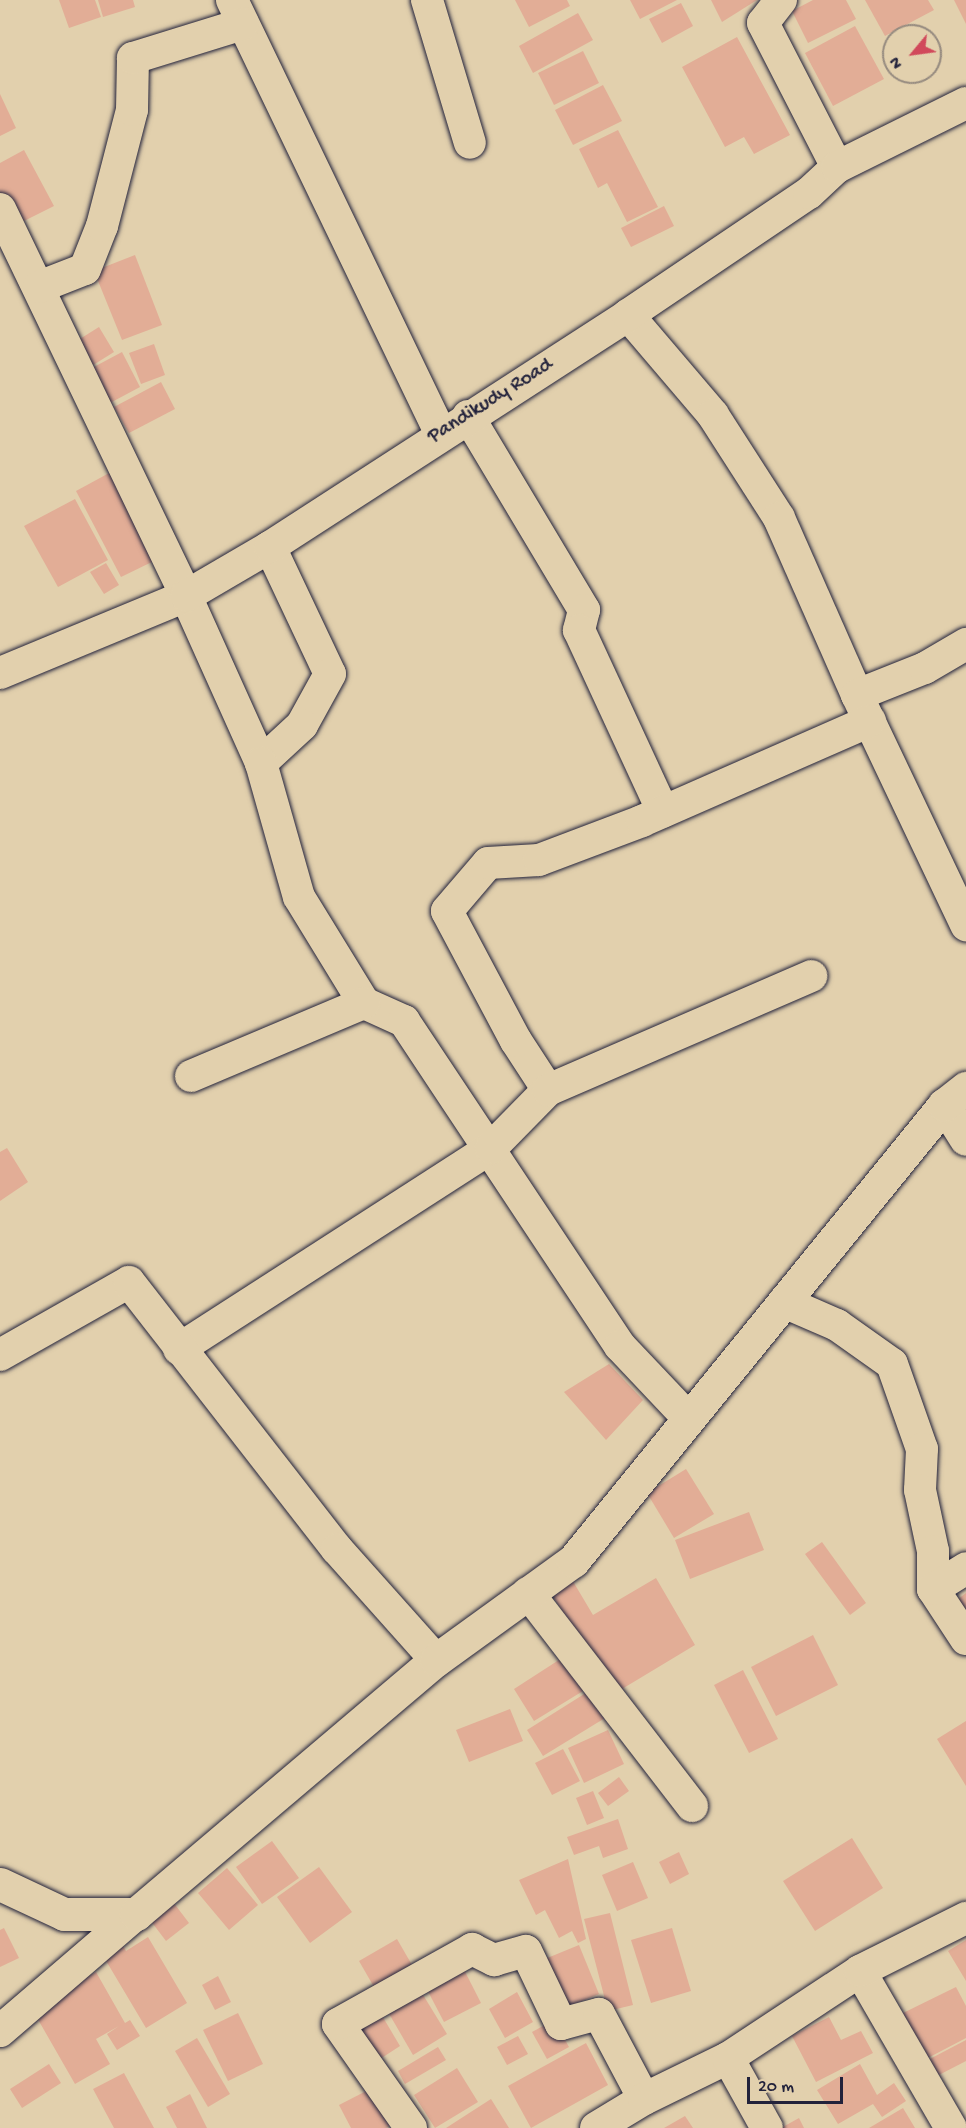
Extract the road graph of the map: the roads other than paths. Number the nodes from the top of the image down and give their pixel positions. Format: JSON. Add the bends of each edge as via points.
{"nodes":[{"id":1,"x":427,"y":0,"type":"edge"},
{"id":2,"x":781,"y":0,"type":"edge"},
{"id":3,"x":238,"y":12,"type":"edge"},
{"id":4,"x":966,"y":104,"type":"edge"},
{"id":5,"x":470,"y":143,"type":"dead end"},
{"id":6,"x":837,"y":167,"type":"junction"},
{"id":7,"x":0,"y":209,"type":"edge"},
{"id":8,"x":39,"y":287,"type":"junction"},
{"id":9,"x":628,"y":315,"type":"junction"},
{"id":10,"x":468,"y":416,"type":"junction"},
{"id":11,"x":440,"y":433,"type":"junction"},
{"id":12,"x":270,"y":547,"type":"junction"},
{"id":13,"x":186,"y":596,"type":"junction"},
{"id":14,"x":966,"y":644,"type":"edge"},
{"id":15,"x":0,"y":674,"type":"edge"},
{"id":16,"x":863,"y":708,"type":"junction"},
{"id":17,"x":261,"y":763,"type":"junction"},
{"id":18,"x":663,"y":812,"type":"junction"},
{"id":19,"x":966,"y":925,"type":"edge"},
{"id":20,"x":811,"y":976,"type":"dead end"},
{"id":21,"x":364,"y":1003,"type":"junction"},
{"id":22,"x":191,"y":1076,"type":"dead end"},
{"id":23,"x":548,"y":1090,"type":"junction"},
{"id":24,"x":955,"y":1097,"type":"edge"},
{"id":25,"x":966,"y":1140,"type":"edge"},
{"id":26,"x":491,"y":1148,"type":"junction"},
{"id":27,"x":784,"y":1302,"type":"junction"},
{"id":28,"x":179,"y":1349,"type":"junction"},
{"id":29,"x":0,"y":1355,"type":"edge"},
{"id":30,"x":689,"y":1419,"type":"junction"},
{"id":31,"x":966,"y":1568,"type":"edge"},
{"id":32,"x":933,"y":1589,"type":"junction"},
{"id":33,"x":528,"y":1593,"type":"junction"},
{"id":34,"x":966,"y":1639,"type":"edge"},
{"id":35,"x":436,"y":1660,"type":"junction"},
{"id":36,"x":692,"y":1806,"type":"dead end"},
{"id":37,"x":0,"y":1884,"type":"edge"},
{"id":38,"x":136,"y":1914,"type":"junction"},
{"id":39,"x":966,"y":1918,"type":"edge"},
{"id":40,"x":860,"y":1971,"type":"junction"},
{"id":41,"x":0,"y":2031,"type":"edge"},
{"id":42,"x":728,"y":2058,"type":"junction"},
{"id":43,"x":644,"y":2099,"type":"junction"},
{"id":44,"x":411,"y":2128,"type":"edge"},
{"id":45,"x":596,"y":2128,"type":"edge"},
{"id":46,"x":767,"y":2128,"type":"edge"},
{"id":47,"x":951,"y":2128,"type":"edge"}],
"edges":[{"from":1,"to":5,"type":"street"},
{"from":2,"to":6,"type":"street","via":[[763,23]]},
{"from":3,"to":8,"type":"street","via":[[133,58],[132,110],[102,226],[85,269]]},
{"from":3,"to":11,"type":"street"},
{"from":4,"to":6,"type":"street","name":"Pandikudy Road"},
{"from":6,"to":9,"type":"street","name":"Pandikudy Road","via":[[809,193]]},
{"from":7,"to":8,"type":"street"},
{"from":8,"to":13,"type":"street"},
{"from":9,"to":10,"type":"street","name":"Pandikudy Road"},
{"from":9,"to":16,"type":"street","via":[[713,415],[779,518]]},
{"from":10,"to":11,"type":"street","name":"Pandikudy Road"},
{"from":10,"to":18,"type":"street","via":[[584,610],[579,630]]},
{"from":11,"to":12,"type":"street","name":"Pandikudy Road"},
{"from":12,"to":13,"type":"street","name":"Pandikudy Road"},
{"from":12,"to":17,"type":"street","via":[[330,674],[302,725]]},
{"from":13,"to":15,"type":"street","name":"Pandikudy Road"},
{"from":13,"to":17,"type":"street"},
{"from":14,"to":16,"type":"street"},
{"from":16,"to":18,"type":"street"},
{"from":16,"to":19,"type":"street"},
{"from":17,"to":21,"type":"street","via":[[299,897]]},
{"from":18,"to":23,"type":"street","via":[[539,860],[488,863],[447,911],[516,1041]]},
{"from":20,"to":23,"type":"street"},
{"from":21,"to":22,"type":"street"},
{"from":21,"to":26,"type":"street","via":[[404,1021]]},
{"from":23,"to":26,"type":"street"},
{"from":24,"to":25,"type":"street"},
{"from":24,"to":27,"type":"street"},
{"from":26,"to":28,"type":"street"},
{"from":26,"to":30,"type":"street","via":[[620,1347]]},
{"from":27,"to":30,"type":"street"},
{"from":27,"to":32,"type":"street","via":[[837,1325],[892,1364],[922,1449],[920,1490],[933,1551]]},
{"from":28,"to":29,"type":"street","via":[[129,1282]]},
{"from":28,"to":35,"type":"street","via":[[337,1549]]},
{"from":30,"to":33,"type":"street","via":[[573,1561]]},
{"from":31,"to":32,"type":"street"},
{"from":32,"to":34,"type":"street"},
{"from":33,"to":35,"type":"street"},
{"from":33,"to":36,"type":"street"},
{"from":35,"to":38,"type":"street"},
{"from":37,"to":38,"type":"street","via":[[64,1914]]},
{"from":38,"to":41,"type":"street"},
{"from":39,"to":40,"type":"street"},
{"from":40,"to":42,"type":"street"},
{"from":40,"to":47,"type":"street"},
{"from":42,"to":43,"type":"street"},
{"from":42,"to":46,"type":"street"},
{"from":43,"to":44,"type":"street","via":[[599,2014],[561,2024],[526,1951],[494,1960],[472,1949],[338,2024]]},
{"from":43,"to":45,"type":"street"}]}
